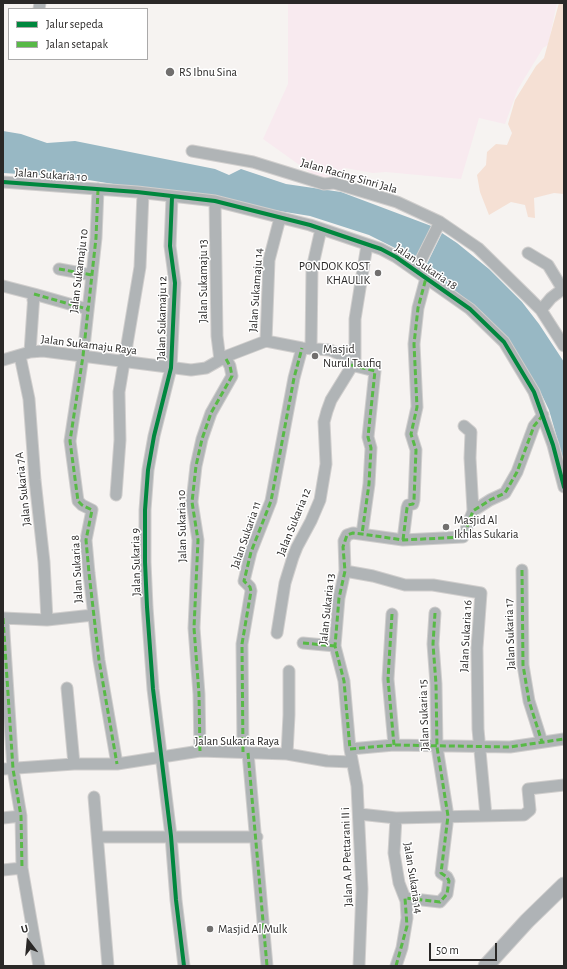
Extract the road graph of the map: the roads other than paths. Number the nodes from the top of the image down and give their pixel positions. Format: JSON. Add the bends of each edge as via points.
{"nodes":[{"id":1,"x":192,"y":150,"type":"dead end"},
{"id":2,"x":3,"y":182,"type":"edge"},
{"id":3,"x":98,"y":189,"type":"junction"},
{"id":4,"x":143,"y":193,"type":"junction"},
{"id":5,"x":172,"y":197,"type":"junction"},
{"id":6,"x":215,"y":201,"type":"junction"},
{"id":7,"x":280,"y":218,"type":"junction"},
{"id":8,"x":440,"y":223,"type":"junction"},
{"id":9,"x":321,"y":229,"type":"junction"},
{"id":10,"x":367,"y":244,"type":"junction"},
{"id":11,"x":528,"y":253,"type":"dead end"},
{"id":12,"x":59,"y":269,"type":"dead end"},
{"id":13,"x":417,"y":269,"type":"junction"},
{"id":14,"x":92,"y":275,"type":"junction"},
{"id":15,"x":426,"y":278,"type":"junction"},
{"id":16,"x":3,"y":286,"type":"edge"},
{"id":17,"x":563,"y":288,"type":"edge"},
{"id":18,"x":34,"y":294,"type":"junction"},
{"id":19,"x":87,"y":309,"type":"junction"},
{"id":20,"x":540,"y":310,"type":"junction"},
{"id":21,"x":266,"y":341,"type":"junction"},
{"id":22,"x":564,"y":346,"type":"edge"},
{"id":23,"x":307,"y":348,"type":"junction"},
{"id":24,"x":25,"y":354,"type":"junction"},
{"id":25,"x":82,"y":356,"type":"junction"},
{"id":26,"x":222,"y":358,"type":"junction"},
{"id":27,"x":3,"y":360,"type":"edge"},
{"id":28,"x":125,"y":361,"type":"junction"},
{"id":29,"x":353,"y":363,"type":"junction"},
{"id":30,"x":171,"y":368,"type":"junction"},
{"id":31,"x":543,"y":415,"type":"junction"},
{"id":32,"x":464,"y":426,"type":"dead end"},
{"id":33,"x":564,"y":487,"type":"edge"},
{"id":34,"x":116,"y":495,"type":"dead end"},
{"id":35,"x":473,"y":511,"type":"junction"},
{"id":36,"x":362,"y":534,"type":"junction"},
{"id":37,"x":403,"y":540,"type":"junction"},
{"id":38,"x":522,"y":570,"type":"dead end"},
{"id":39,"x":345,"y":571,"type":"junction"},
{"id":40,"x":435,"y":613,"type":"dead end"},
{"id":41,"x":392,"y":614,"type":"dead end"},
{"id":42,"x":93,"y":615,"type":"junction"},
{"id":43,"x":3,"y":618,"type":"edge"},
{"id":44,"x":47,"y":620,"type":"junction"},
{"id":45,"x":277,"y":633,"type":"dead end"},
{"id":46,"x":303,"y":643,"type":"dead end"},
{"id":47,"x":335,"y":646,"type":"junction"},
{"id":48,"x":289,"y":671,"type":"dead end"},
{"id":49,"x":66,"y":688,"type":"dead end"},
{"id":50,"x":564,"y":739,"type":"edge"},
{"id":51,"x":542,"y":742,"type":"junction"},
{"id":52,"x":394,"y":745,"type":"junction"},
{"id":53,"x":436,"y":747,"type":"junction"},
{"id":54,"x":480,"y":747,"type":"junction"},
{"id":55,"x":350,"y":749,"type":"junction"},
{"id":56,"x":200,"y":751,"type":"junction"},
{"id":57,"x":245,"y":753,"type":"junction"},
{"id":58,"x":287,"y":754,"type":"junction"},
{"id":59,"x":161,"y":758,"type":"junction"},
{"id":60,"x":352,"y":762,"type":"junction"},
{"id":61,"x":74,"y":764,"type":"junction"},
{"id":62,"x":117,"y":764,"type":"junction"},
{"id":63,"x":8,"y":769,"type":"edge"},
{"id":64,"x":564,"y":785,"type":"edge"},
{"id":65,"x":94,"y":797,"type":"dead end"},
{"id":66,"x":359,"y":814,"type":"junction"},
{"id":67,"x":20,"y":816,"type":"junction"},
{"id":68,"x":448,"y":816,"type":"junction"},
{"id":69,"x":486,"y":816,"type":"junction"},
{"id":70,"x":3,"y":818,"type":"edge"},
{"id":71,"x":396,"y":818,"type":"junction"},
{"id":72,"x":171,"y":836,"type":"junction"},
{"id":73,"x":98,"y":837,"type":"junction"},
{"id":74,"x":257,"y":837,"type":"junction"},
{"id":75,"x":22,"y":868,"type":"junction"},
{"id":76,"x":3,"y":870,"type":"edge"},
{"id":77,"x":564,"y":885,"type":"edge"},
{"id":78,"x":405,"y":898,"type":"junction"},
{"id":79,"x":39,"y":966,"type":"edge"},
{"id":80,"x":108,"y":966,"type":"edge"},
{"id":81,"x":184,"y":966,"type":"edge"},
{"id":82,"x":267,"y":966,"type":"edge"},
{"id":83,"x":359,"y":966,"type":"edge"},
{"id":84,"x":396,"y":966,"type":"edge"},
{"id":85,"x":487,"y":966,"type":"edge"}],
"edges":[{"from":1,"to":8,"type":"street","name":"Jalan Racing Sinri Jala","via":[[253,162],[324,184],[334,183],[380,196]]},
{"from":2,"to":3,"type":"street","name":"Jalan Sukaria 10"},
{"from":3,"to":4,"type":"street","name":"Jalan Sukaria 18"},
{"from":3,"to":14,"type":"street","name":"Jalan Sukamaju 10"},
{"from":4,"to":5,"type":"street","name":"Jalan Sukaria 18"},
{"from":4,"to":28,"type":"street","via":[[140,267]]},
{"from":5,"to":6,"type":"street","name":"Jalan Sukaria 18"},
{"from":5,"to":30,"type":"street","name":"Jalan Sukamaju 12","via":[[170,246],[175,283]]},
{"from":6,"to":7,"type":"street","name":"Jalan Sukaria 18"},
{"from":6,"to":26,"type":"street","name":"Jalan Sukamaju 13","via":[[216,336]]},
{"from":7,"to":9,"type":"street","name":"Jalan Sukaria 18"},
{"from":7,"to":21,"type":"street","name":"Jalan Sukamaju 14","via":[[268,260]]},
{"from":8,"to":13,"type":"street"},
{"from":8,"to":20,"type":"street","name":"Jalan Racing Sinri Jala","via":[[478,248]]},
{"from":9,"to":10,"type":"street","name":"Jalan Sukaria 18"},
{"from":9,"to":23,"type":"street","via":[[312,269]]},
{"from":10,"to":13,"type":"street","name":"Jalan Sukaria 18"},
{"from":10,"to":29,"type":"street","via":[[355,319]]},
{"from":11,"to":17,"type":"street","via":[[548,265]]},
{"from":12,"to":14,"type":"street"},
{"from":13,"to":15,"type":"street","name":"Jalan Sukaria 18"},
{"from":14,"to":19,"type":"street","name":"Jalan Sukamaju 10"},
{"from":15,"to":31,"type":"street","name":"Jalan Sukaria 18","via":[[470,309],[504,342],[534,392]]},
{"from":15,"to":37,"type":"street","via":[[418,308],[414,344],[416,407],[411,434],[416,450],[414,500],[407,508]]},
{"from":16,"to":18,"type":"street"},
{"from":17,"to":20,"type":"street"},
{"from":18,"to":19,"type":"street"},
{"from":18,"to":24,"type":"street","name":"Jalan Sukaria 7A"},
{"from":19,"to":25,"type":"street","name":"Jalan Sukamaju 10"},
{"from":20,"to":22,"type":"street","name":"Jalan Racing Sinri Jala"},
{"from":21,"to":23,"type":"street","name":"Jalan Sukamaju Raya"},
{"from":21,"to":26,"type":"street","name":"Jalan Sukamaju Raya"},
{"from":23,"to":29,"type":"street","name":"Jalan Sukamaju Raya","via":[[337,352]]},
{"from":23,"to":57,"type":"street","name":"Jalan Sukaria 11","via":[[294,378],[271,501],[255,540],[244,581],[252,591],[242,644]]},
{"from":24,"to":25,"type":"street","name":"Jalan Sukamaju Raya","via":[[42,351]]},
{"from":24,"to":27,"type":"street","name":"Jalan Sukamaju Raya"},
{"from":24,"to":44,"type":"street","name":"Jalan Sukaria 7A"},
{"from":25,"to":28,"type":"street","name":"Jalan Sukamaju Raya"},
{"from":25,"to":42,"type":"street","name":"Jalan Sukaria 8","via":[[70,441],[78,501],[92,510],[86,540]]},
{"from":26,"to":30,"type":"street","name":"Jalan Sukamaju Raya","via":[[206,368]]},
{"from":26,"to":56,"type":"street","name":"Jalan Sukaria 10","via":[[230,366],[232,376],[211,413],[202,439],[192,502],[198,540],[194,628]]},
{"from":28,"to":30,"type":"street","name":"Jalan Sukamaju Raya"},
{"from":28,"to":34,"type":"street","via":[[119,392],[120,440]]},
{"from":29,"to":36,"type":"street","via":[[375,371],[368,437],[371,448],[369,484]]},
{"from":29,"to":45,"type":"street","name":"Jalan Sukaria 12","via":[[327,411],[324,422],[326,464],[320,500],[296,547],[285,583]]},
{"from":30,"to":59,"type":"street","name":"Jalan Sukaria 9","via":[[150,458],[145,510],[147,607]]},
{"from":31,"to":33,"type":"street","name":"Jalan Sukaria 18"},
{"from":31,"to":35,"type":"street","via":[[534,426],[517,472],[505,493]]},
{"from":32,"to":35,"type":"street","via":[[471,432]]},
{"from":35,"to":37,"type":"street","name":"Jalan Sukaria 13","via":[[463,537]]},
{"from":36,"to":37,"type":"street","name":"Jalan Sukaria 13"},
{"from":36,"to":39,"type":"street","name":"Jalan Sukaria 13","via":[[347,535],[343,547]]},
{"from":38,"to":51,"type":"street","name":"Jalan Sukaria 17","via":[[523,665],[529,701]]},
{"from":39,"to":47,"type":"street","name":"Jalan Sukaria 13","via":[[339,598]]},
{"from":39,"to":54,"type":"street","name":"Jalan Sukaria 16","via":[[405,585],[433,585],[481,593],[476,648]]},
{"from":40,"to":53,"type":"street","name":"Jalan Sukaria 15","via":[[433,644]]},
{"from":41,"to":52,"type":"street","via":[[388,679]]},
{"from":42,"to":44,"type":"street"},
{"from":42,"to":62,"type":"street","name":"Jalan Sukaria 8","via":[[102,684]]},
{"from":43,"to":44,"type":"street"},
{"from":43,"to":63,"type":"street"},
{"from":46,"to":47,"type":"street"},
{"from":47,"to":55,"type":"street","name":"Jalan Sukaria 13","via":[[344,681]]},
{"from":48,"to":58,"type":"street"},
{"from":49,"to":61,"type":"street"},
{"from":50,"to":51,"type":"street"},
{"from":51,"to":54,"type":"street","via":[[510,747]]},
{"from":52,"to":53,"type":"street"},
{"from":52,"to":55,"type":"street"},
{"from":53,"to":54,"type":"street"},
{"from":53,"to":68,"type":"street","name":"Jalan Sukaria 15"},
{"from":54,"to":69,"type":"street"},
{"from":55,"to":60,"type":"street","name":"Jalan A.P Pettarani II i"},
{"from":56,"to":57,"type":"street","name":"Jalan Sukaria Raya"},
{"from":56,"to":59,"type":"street","name":"Jalan Sukaria Raya"},
{"from":57,"to":58,"type":"street","name":"Jalan Sukaria Raya"},
{"from":57,"to":74,"type":"street"},
{"from":58,"to":60,"type":"street","name":"Jalan Sukaria Raya","via":[[327,761]]},
{"from":59,"to":62,"type":"street","name":"Jalan Sukaria Raya"},
{"from":59,"to":72,"type":"street","name":"Jalan Sukaria 9"},
{"from":60,"to":66,"type":"street","name":"Jalan A.P Pettarani II i"},
{"from":61,"to":62,"type":"street","name":"Jalan Sukaria Raya"},
{"from":61,"to":63,"type":"street","name":"Jalan Sukaria Raya"},
{"from":63,"to":67,"type":"street"},
{"from":64,"to":69,"type":"street","via":[[528,789],[530,810],[526,814]]},
{"from":65,"to":73,"type":"street"},
{"from":66,"to":71,"type":"street"},
{"from":66,"to":83,"type":"street","name":"Jalan A.P Pettarani II i","via":[[362,889]]},
{"from":67,"to":70,"type":"street"},
{"from":67,"to":75,"type":"street"},
{"from":68,"to":69,"type":"street"},
{"from":68,"to":71,"type":"street"},
{"from":68,"to":78,"type":"street","name":"Jalan Sukaria 15","via":[[441,870],[441,874],[448,878],[447,894],[440,902]]},
{"from":71,"to":78,"type":"street","name":"Jalan Sukaria 14","via":[[394,853],[399,883]]},
{"from":72,"to":73,"type":"street"},
{"from":72,"to":74,"type":"street"},
{"from":72,"to":81,"type":"street","name":"Jalan Sukaria 9"},
{"from":73,"to":80,"type":"street"},
{"from":74,"to":82,"type":"street"},
{"from":75,"to":76,"type":"street"},
{"from":75,"to":79,"type":"street"},
{"from":77,"to":85,"type":"street","via":[[527,921]]},
{"from":78,"to":84,"type":"street","name":"Jalan Sukaria 14","via":[[407,926]]}]}
